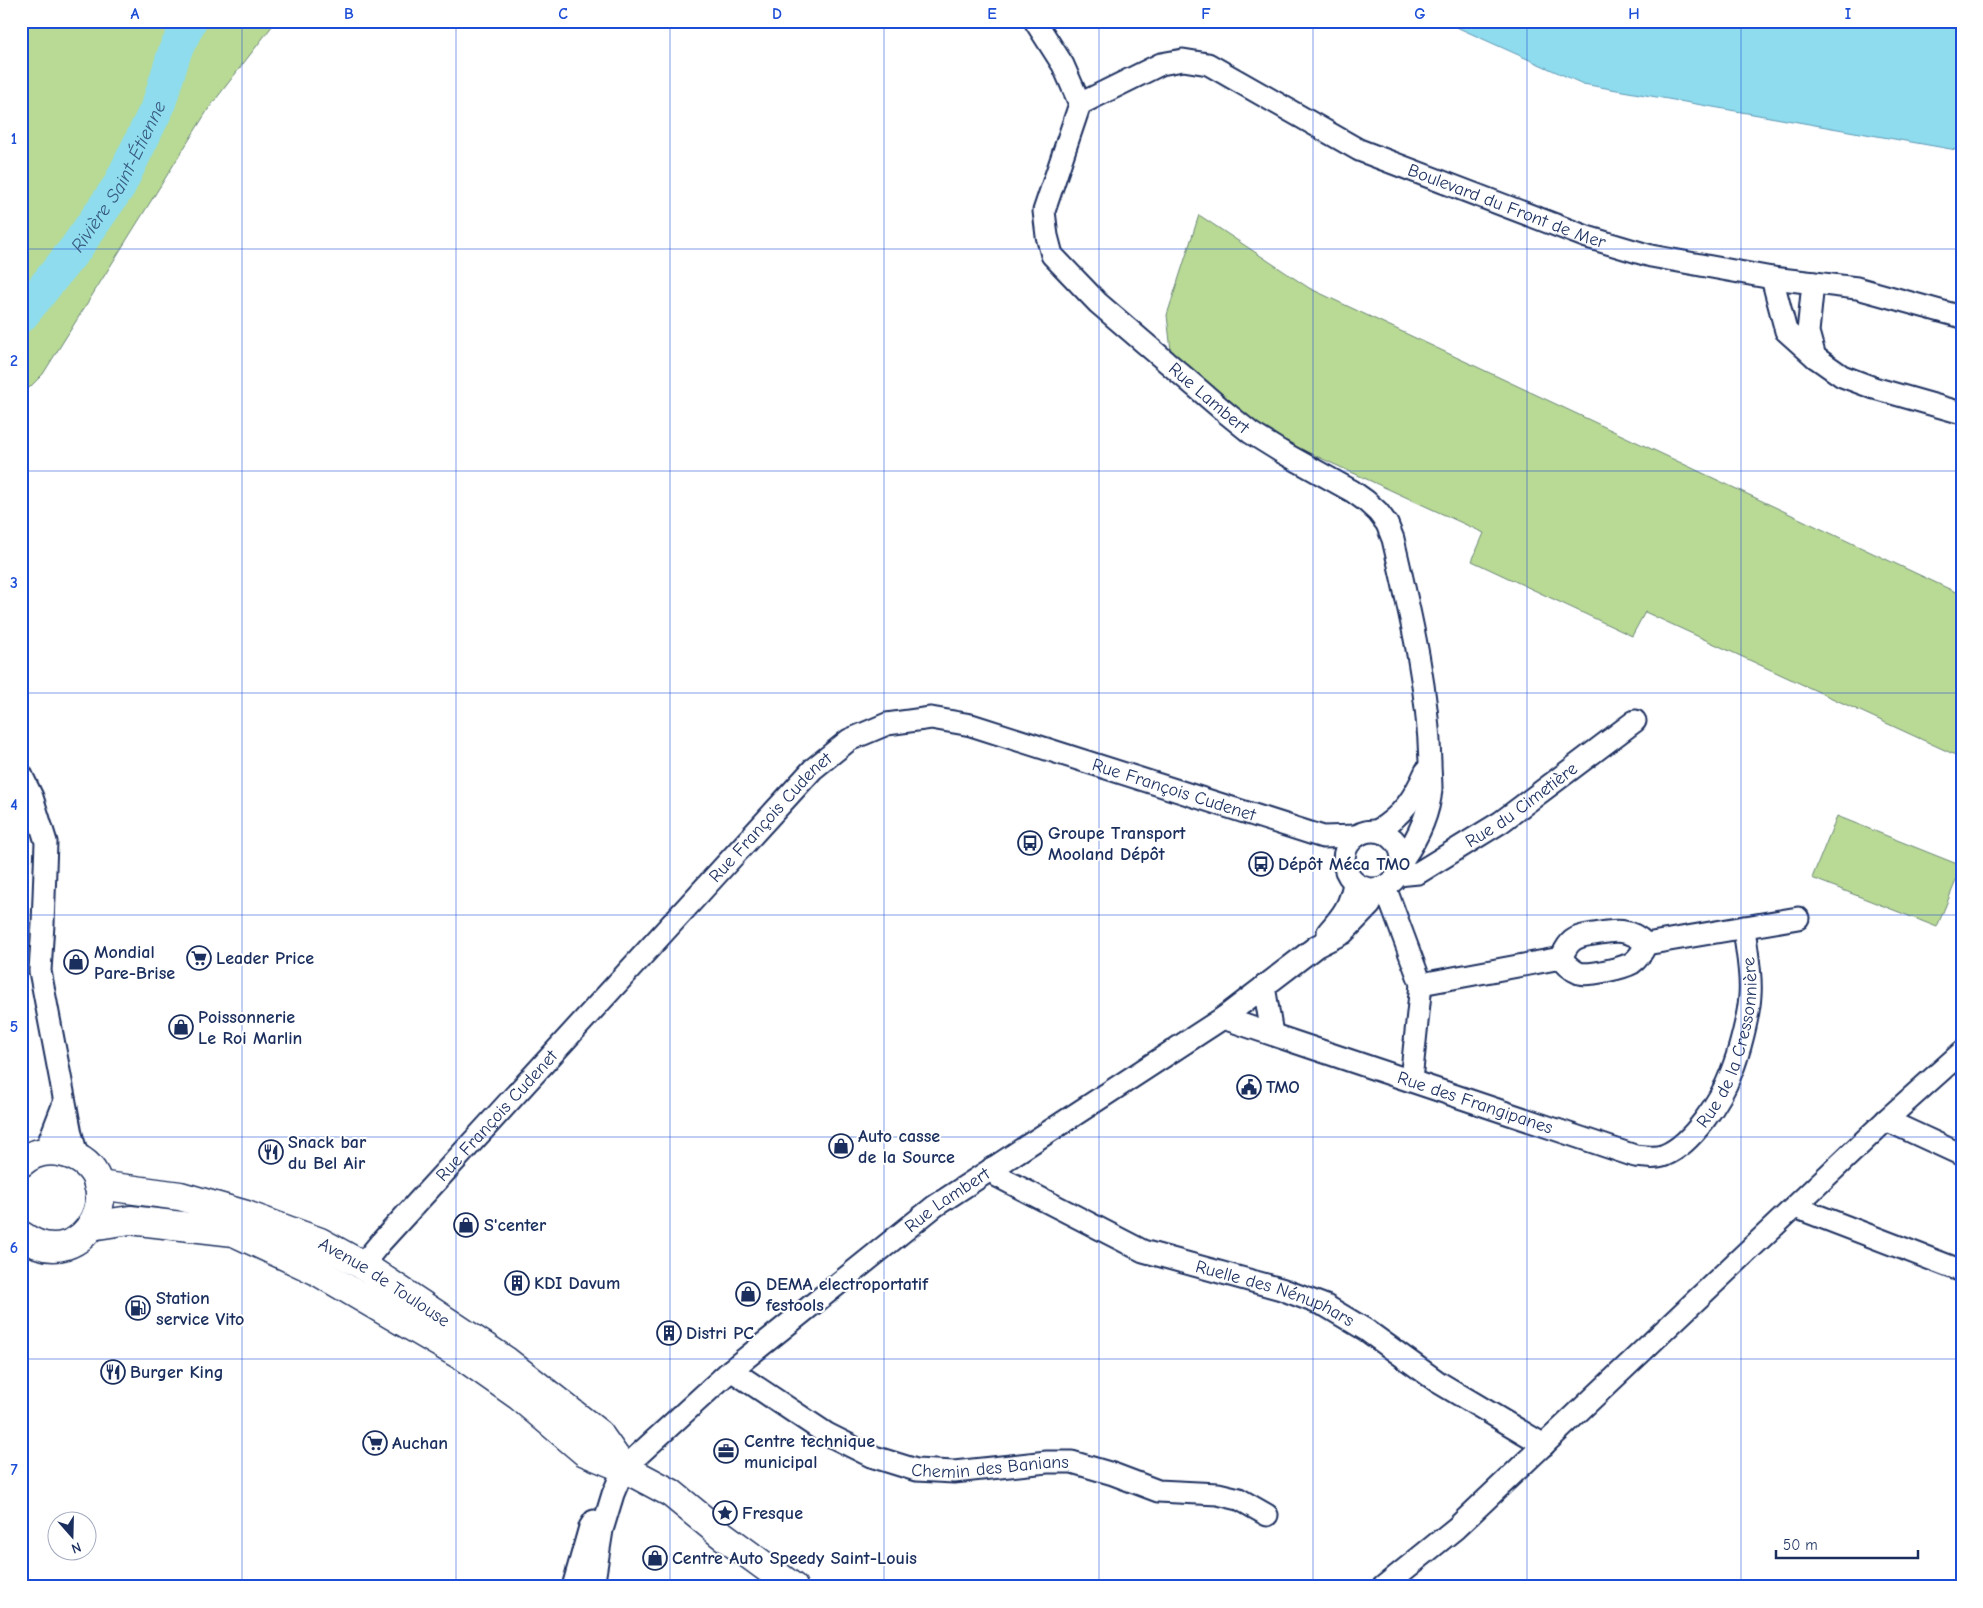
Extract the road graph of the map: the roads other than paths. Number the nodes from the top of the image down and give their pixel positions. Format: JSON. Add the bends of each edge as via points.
{"nodes":[{"id":1,"x":1035,"y":21,"type":"edge"},
{"id":2,"x":1080,"y":104,"type":"junction"},
{"id":3,"x":1772,"y":278,"type":"junction"},
{"id":4,"x":1813,"y":283,"type":"junction"},
{"id":5,"x":1962,"y":317,"type":"edge"},
{"id":6,"x":1815,"y":357,"type":"junction"},
{"id":7,"x":1962,"y":413,"type":"edge"},
{"id":8,"x":1635,"y":721,"type":"dead end"},
{"id":9,"x":1430,"y":764,"type":"junction"},
{"id":10,"x":21,"y":774,"type":"edge"},
{"id":11,"x":1377,"y":831,"type":"junction"},
{"id":12,"x":1356,"y":836,"type":"junction"},
{"id":13,"x":1323,"y":837,"type":"junction"},
{"id":14,"x":1344,"y":864,"type":"junction"},
{"id":15,"x":1390,"y":878,"type":"junction"},
{"id":16,"x":1354,"y":883,"type":"junction"},
{"id":17,"x":1798,"y":918,"type":"dead end"},
{"id":18,"x":1744,"y":927,"type":"junction"},
{"id":19,"x":1646,"y":944,"type":"junction"},
{"id":20,"x":1317,"y":946,"type":"junction"},
{"id":21,"x":1561,"y":958,"type":"junction"},
{"id":22,"x":1420,"y":984,"type":"junction"},
{"id":23,"x":1264,"y":986,"type":"junction"},
{"id":24,"x":1223,"y":1018,"type":"junction"},
{"id":25,"x":1272,"y":1034,"type":"junction"},
{"id":26,"x":1962,"y":1052,"type":"edge"},
{"id":27,"x":1411,"y":1080,"type":"junction"},
{"id":28,"x":65,"y":1100,"type":"junction"},
{"id":29,"x":1886,"y":1120,"type":"junction"},
{"id":30,"x":1679,"y":1147,"type":"joint"},
{"id":31,"x":1962,"y":1154,"type":"edge"},
{"id":32,"x":33,"y":1158,"type":"edge"},
{"id":33,"x":78,"y":1158,"type":"junction"},
{"id":34,"x":992,"y":1168,"type":"junction"},
{"id":35,"x":98,"y":1185,"type":"junction"},
{"id":36,"x":1795,"y":1207,"type":"junction"},
{"id":37,"x":91,"y":1226,"type":"junction"},
{"id":38,"x":24,"y":1241,"type":"edge"},
{"id":39,"x":362,"y":1265,"type":"junction"},
{"id":40,"x":315,"y":1270,"type":"junction"},
{"id":41,"x":1962,"y":1271,"type":"edge"},
{"id":42,"x":732,"y":1370,"type":"junction"},
{"id":43,"x":1544,"y":1445,"type":"junction"},
{"id":44,"x":624,"y":1468,"type":"junction"},
{"id":45,"x":613,"y":1494,"type":"junction"},
{"id":46,"x":1267,"y":1515,"type":"dead end"},
{"id":47,"x":574,"y":1587,"type":"edge"},
{"id":48,"x":593,"y":1587,"type":"edge"},
{"id":49,"x":793,"y":1587,"type":"edge"},
{"id":50,"x":1382,"y":1587,"type":"edge"}],
"edges":[{"from":1,"to":2,"type":"street","via":[[1063,65]]},
{"from":2,"to":3,"type":"street","name":"Boulevard du Front de Mer","via":[[1161,64],[1183,60],[1208,64],[1359,150],[1578,234],[1651,256]]},
{"from":2,"to":9,"type":"street","name":"Rue Lambert","via":[[1044,211],[1052,255],[1098,303],[1251,433],[1352,491],[1378,512],[1393,539],[1415,638],[1424,684]]},
{"from":3,"to":4,"type":"street","name":"Boulevard du Front de Mer"},
{"from":3,"to":6,"type":"street","via":[[1786,331]]},
{"from":4,"to":5,"type":"street","name":"Boulevard du Front de Mer","via":[[1856,288]]},
{"from":4,"to":6,"type":"street","via":[[1808,332]]},
{"from":6,"to":7,"type":"street","via":[[1842,376]]},
{"from":8,"to":15,"type":"street","name":"Rue du Cimetière","via":[[1501,822],[1418,873]]},
{"from":9,"to":11,"type":"street","name":"Rue Lambert","via":[[1408,805],[1393,822]]},
{"from":9,"to":15,"type":"street","name":"Rue Lambert","via":[[1431,790],[1425,815],[1414,843]]},
{"from":10,"to":28,"type":"street","via":[[46,842],[40,971]]},
{"from":11,"to":12,"type":"street"},
{"from":11,"to":15,"type":"street","via":[[1387,834],[1401,849]]},
{"from":12,"to":13,"type":"street","name":"Rue François Cudenet"},
{"from":12,"to":14,"type":"street","via":[[1346,849]]},
{"from":13,"to":14,"type":"street"},
{"from":13,"to":39,"type":"street","name":"Rue François Cudenet","via":[[971,725],[931,718],[887,724],[849,740],[814,769]]},
{"from":14,"to":16,"type":"street"},
{"from":15,"to":16,"type":"street","via":[[1364,888]]},
{"from":15,"to":20,"type":"street","name":"Rue Lambert","via":[[1357,920],[1343,933]]},
{"from":15,"to":22,"type":"street"},
{"from":16,"to":20,"type":"street","name":"Rue Lambert","via":[[1345,912]]},
{"from":17,"to":18,"type":"street"},
{"from":18,"to":19,"type":"street"},
{"from":18,"to":30,"type":"street","name":"Rue de la Cressonnière","via":[[1750,999],[1732,1072],[1716,1102]]},
{"from":19,"to":21,"type":"street","via":[[1634,934],[1613,930],[1580,937],[1567,947]]},
{"from":19,"to":21,"type":"street","via":[[1632,963],[1587,974],[1571,969]]},
{"from":20,"to":23,"type":"street","name":"Rue Lambert"},
{"from":21,"to":22,"type":"street"},
{"from":22,"to":27,"type":"street"},
{"from":23,"to":24,"type":"street","name":"Rue Lambert"},
{"from":23,"to":25,"type":"street"},
{"from":24,"to":25,"type":"street","name":"Rue des Frangipanes"},
{"from":24,"to":34,"type":"street","name":"Rue Lambert"},
{"from":25,"to":27,"type":"street","name":"Rue des Frangipanes"},
{"from":26,"to":29,"type":"street"},
{"from":27,"to":30,"type":"street","name":"Rue des Frangipanes","via":[[1635,1156],[1651,1158]]},
{"from":28,"to":32,"type":"street"},
{"from":28,"to":33,"type":"street"},
{"from":29,"to":31,"type":"street"},
{"from":29,"to":36,"type":"street"},
{"from":32,"to":33,"type":"main road","via":[[56,1151]]},
{"from":33,"to":35,"type":"main road","via":[[88,1166]]},
{"from":34,"to":42,"type":"street","name":"Rue Lambert","via":[[935,1206]]},
{"from":34,"to":43,"type":"street","name":"Ruelle des Nénuphars","via":[[999,1177],[1143,1251],[1282,1289],[1326,1306],[1360,1325],[1438,1382]]},
{"from":35,"to":37,"type":"main road","via":[[99,1210]]},
{"from":35,"to":39,"type":"main road","name":"Avenue de Toulouse","via":[[180,1196],[246,1216],[320,1242]]},
{"from":36,"to":41,"type":"street"},
{"from":36,"to":43,"type":"street"},
{"from":37,"to":38,"type":"main road","via":[[76,1240],[63,1245],[47,1246]]},
{"from":37,"to":40,"type":"main road","name":"Avenue de Toulouse","via":[[130,1220],[234,1232]]},
{"from":39,"to":40,"type":"main road","via":[[340,1274]]},
{"from":39,"to":44,"type":"main road","name":"Avenue de Toulouse","via":[[506,1361],[599,1434]]},
{"from":40,"to":44,"type":"main road","name":"Avenue de Toulouse","via":[[465,1358],[519,1396],[585,1452]]},
{"from":42,"to":44,"type":"street","name":"Rue Lambert"},
{"from":42,"to":46,"type":"street","name":"Chemin des Banians","via":[[827,1434],[871,1456],[916,1470],[954,1472],[1072,1462],[1158,1491],[1218,1494],[1239,1499]]},
{"from":43,"to":50,"type":"street","via":[[1456,1528]]},
{"from":44,"to":45,"type":"street","name":"Rue Lambert"},
{"from":44,"to":49,"type":"main road","name":"Avenue de Toulouse","via":[[671,1493]]},
{"from":45,"to":47,"type":"street","name":"Rue Lambert","via":[[590,1527]]},
{"from":45,"to":48,"type":"street","name":"Rue Lambert","via":[[602,1530]]}]}
